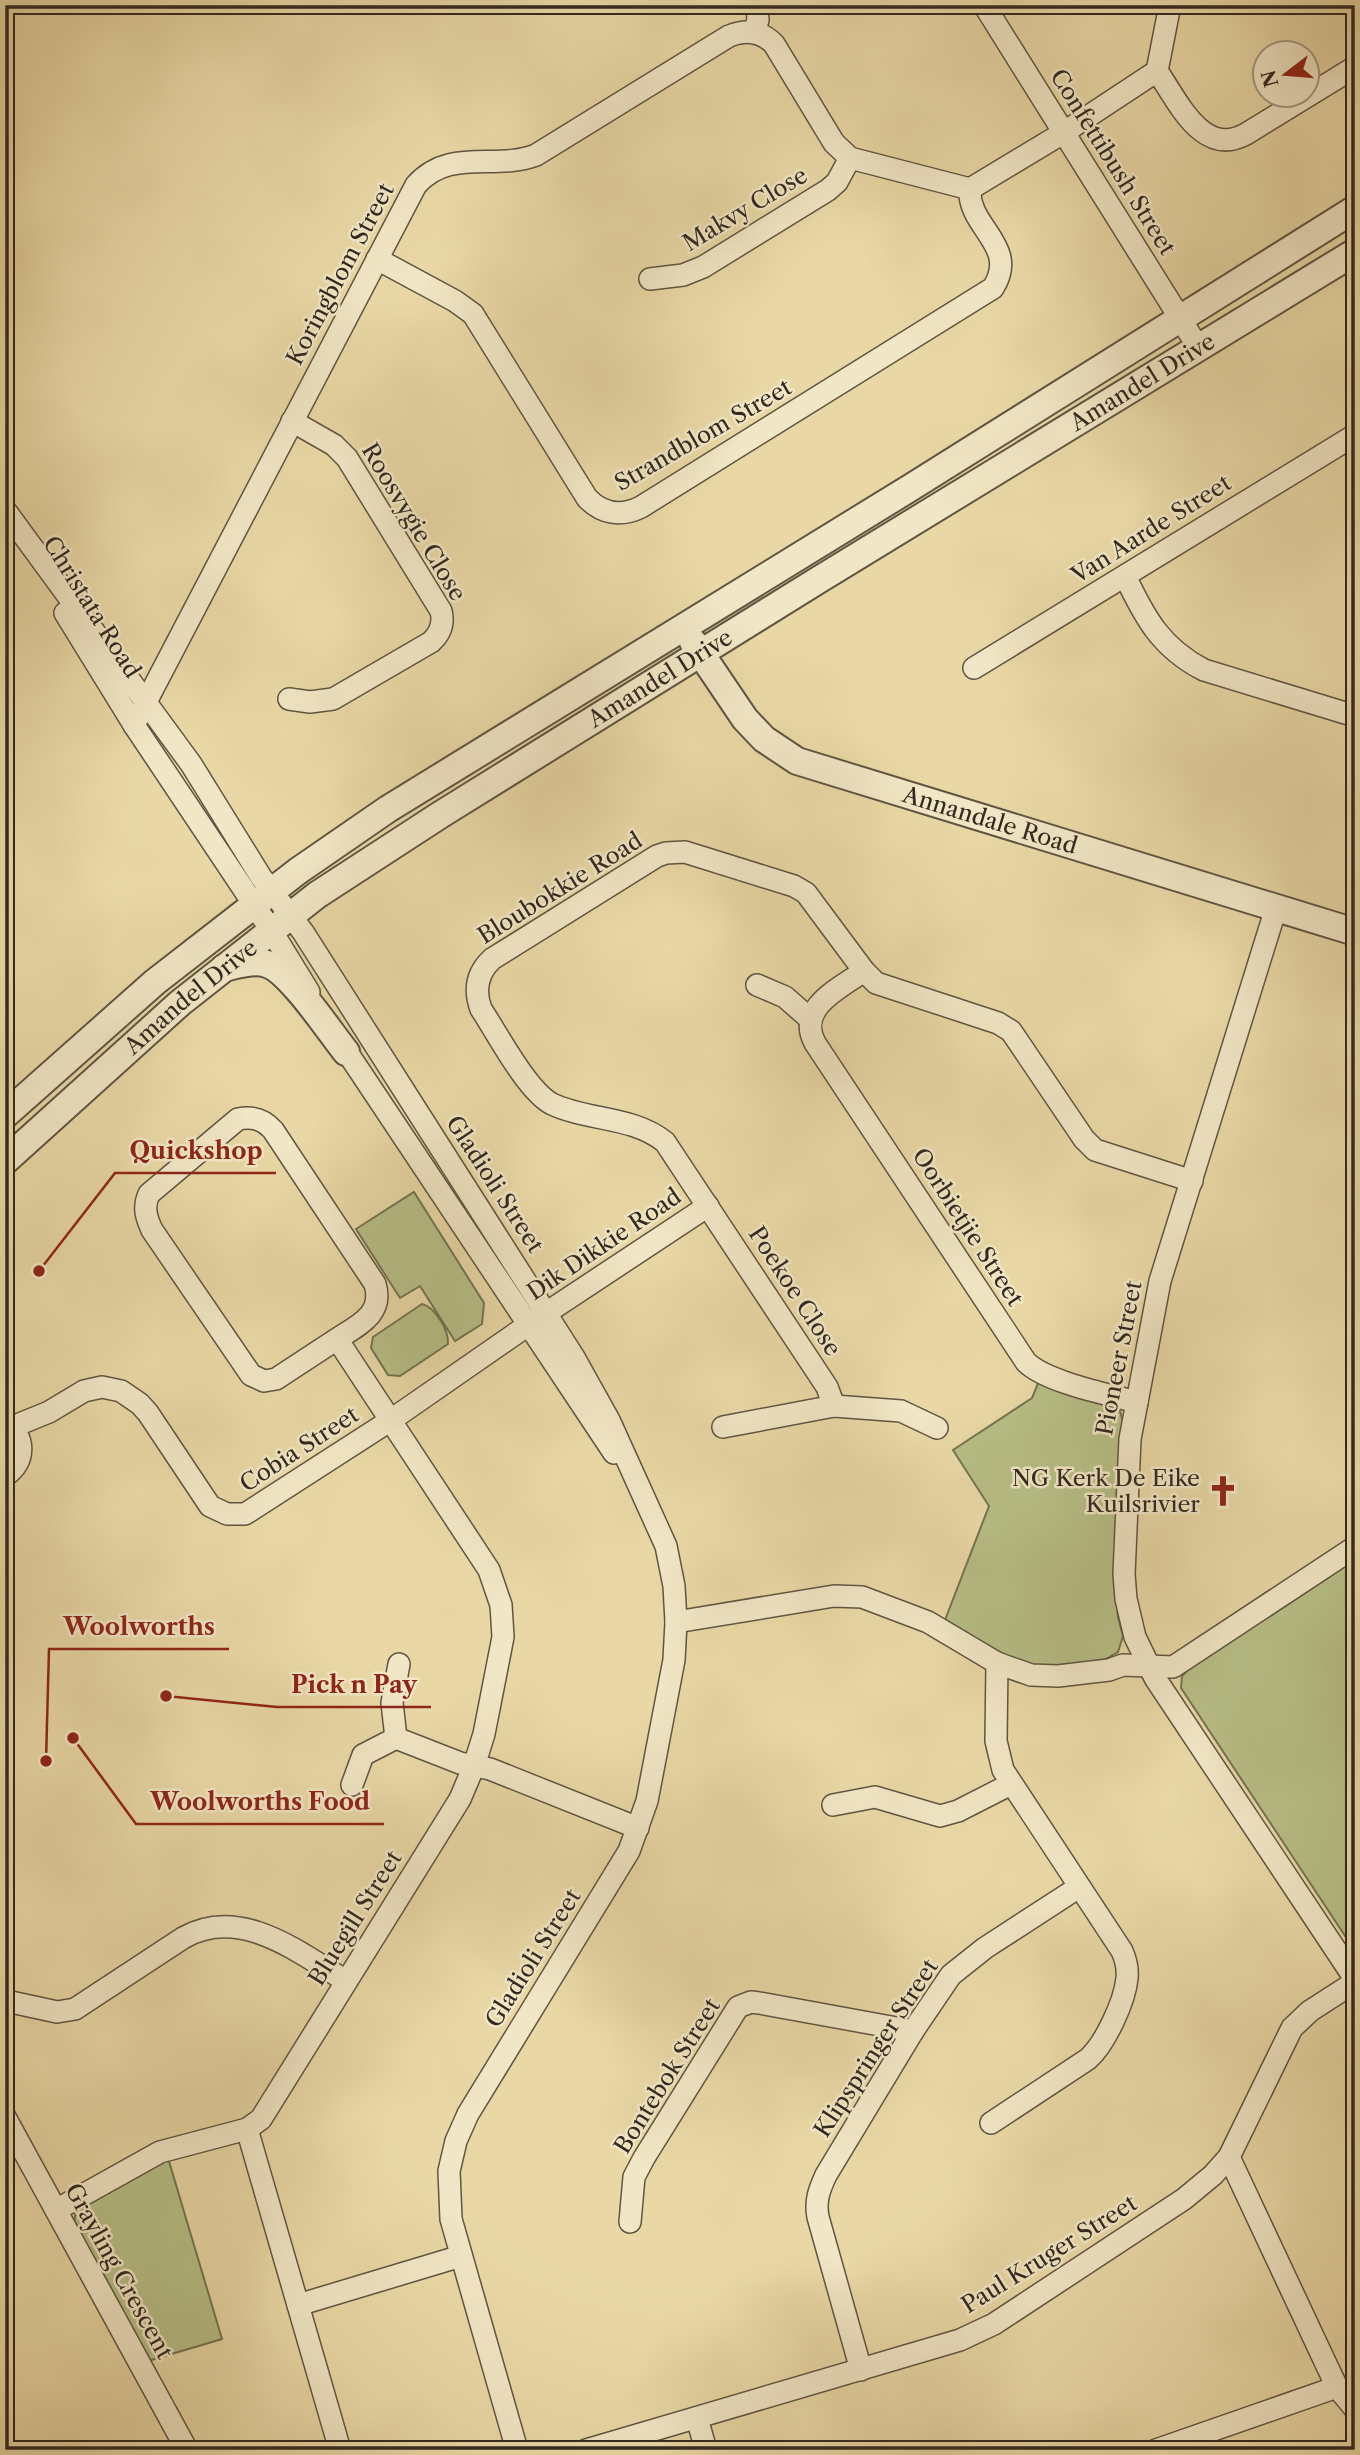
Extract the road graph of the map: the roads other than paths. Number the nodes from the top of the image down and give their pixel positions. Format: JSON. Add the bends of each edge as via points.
{"nodes":[{"id":1,"x":757,"y":5,"type":"edge"},
{"id":2,"x":984,"y":5,"type":"edge"},
{"id":3,"x":1170,"y":5,"type":"edge"},
{"id":4,"x":754,"y":32,"type":"junction"},
{"id":5,"x":1355,"y":67,"type":"edge"},
{"id":6,"x":1157,"y":71,"type":"junction"},
{"id":7,"x":1063,"y":133,"type":"junction"},
{"id":8,"x":850,"y":158,"type":"junction"},
{"id":9,"x":970,"y":189,"type":"junction"},
{"id":10,"x":1355,"y":209,"type":"edge"},
{"id":11,"x":1355,"y":252,"type":"edge"},
{"id":12,"x":377,"y":259,"type":"junction"},
{"id":13,"x":650,"y":279,"type":"dead end"},
{"id":14,"x":1180,"y":318,"type":"junction"},
{"id":15,"x":1198,"y":347,"type":"junction"},
{"id":16,"x":292,"y":421,"type":"junction"},
{"id":17,"x":1355,"y":435,"type":"edge"},
{"id":18,"x":5,"y":510,"type":"edge"},
{"id":19,"x":5,"y":517,"type":"edge"},
{"id":20,"x":1125,"y":576,"type":"junction"},
{"id":21,"x":683,"y":627,"type":"junction"},
{"id":22,"x":701,"y":655,"type":"junction"},
{"id":23,"x":974,"y":668,"type":"dead end"},
{"id":24,"x":289,"y":699,"type":"dead end"},
{"id":25,"x":145,"y":702,"type":"junction"},
{"id":26,"x":1355,"y":716,"type":"edge"},
{"id":27,"x":134,"y":724,"type":"junction"},
{"id":28,"x":262,"y":898,"type":"junction"},
{"id":29,"x":1276,"y":908,"type":"junction"},
{"id":30,"x":281,"y":923,"type":"junction"},
{"id":31,"x":1355,"y":932,"type":"edge"},
{"id":32,"x":223,"y":968,"type":"junction"},
{"id":33,"x":864,"y":971,"type":"junction"},
{"id":34,"x":757,"y":985,"type":"dead end"},
{"id":35,"x":810,"y":1019,"type":"junction"},
{"id":36,"x":346,"y":1052,"type":"junction"},
{"id":37,"x":5,"y":1115,"type":"edge"},
{"id":38,"x":5,"y":1161,"type":"edge"},
{"id":39,"x":1192,"y":1181,"type":"junction"},
{"id":40,"x":708,"y":1206,"type":"junction"},
{"id":41,"x":537,"y":1320,"type":"junction"},
{"id":42,"x":337,"y":1339,"type":"junction"},
{"id":43,"x":1137,"y":1402,"type":"junction"},
{"id":44,"x":834,"y":1406,"type":"junction"},
{"id":45,"x":391,"y":1420,"type":"junction"},
{"id":46,"x":723,"y":1427,"type":"dead end"},
{"id":47,"x":937,"y":1428,"type":"dead end"},
{"id":48,"x":13,"y":1431,"type":"edge"},
{"id":49,"x":5,"y":1476,"type":"edge"},
{"id":50,"x":1355,"y":1547,"type":"edge"},
{"id":51,"x":676,"y":1622,"type":"junction"},
{"id":52,"x":997,"y":1663,"type":"junction"},
{"id":53,"x":399,"y":1664,"type":"dead end"},
{"id":54,"x":1149,"y":1666,"type":"junction"},
{"id":55,"x":396,"y":1738,"type":"junction"},
{"id":56,"x":474,"y":1766,"type":"junction"},
{"id":57,"x":1011,"y":1784,"type":"junction"},
{"id":58,"x":352,"y":1785,"type":"dead end"},
{"id":59,"x":833,"y":1805,"type":"dead end"},
{"id":60,"x":638,"y":1828,"type":"junction"},
{"id":61,"x":1079,"y":1887,"type":"junction"},
{"id":62,"x":346,"y":1981,"type":"junction"},
{"id":63,"x":1355,"y":1981,"type":"edge"},
{"id":64,"x":5,"y":2003,"type":"edge"},
{"id":65,"x":913,"y":2031,"type":"junction"},
{"id":66,"x":5,"y":2117,"type":"edge"},
{"id":67,"x":991,"y":2123,"type":"dead end"},
{"id":68,"x":247,"y":2129,"type":"junction"},
{"id":69,"x":1230,"y":2157,"type":"junction"},
{"id":70,"x":56,"y":2210,"type":"junction"},
{"id":71,"x":630,"y":2222,"type":"dead end"},
{"id":72,"x":461,"y":2256,"type":"junction"},
{"id":73,"x":298,"y":2305,"type":"junction"},
{"id":74,"x":861,"y":2370,"type":"junction"},
{"id":75,"x":1337,"y":2387,"type":"junction"},
{"id":76,"x":1355,"y":2409,"type":"edge"},
{"id":77,"x":696,"y":2418,"type":"junction"},
{"id":78,"x":187,"y":2450,"type":"edge"},
{"id":79,"x":340,"y":2450,"type":"edge"},
{"id":80,"x":517,"y":2450,"type":"edge"},
{"id":81,"x":586,"y":2450,"type":"edge"},
{"id":82,"x":706,"y":2450,"type":"edge"},
{"id":83,"x":1156,"y":2450,"type":"edge"}],
"edges":[{"from":1,"to":4,"type":"street"},
{"from":2,"to":7,"type":"street","name":"Confettibush Street"},
{"from":3,"to":6,"type":"street"},
{"from":4,"to":8,"type":"street","via":[[774,44],[834,143]]},
{"from":4,"to":12,"type":"street","name":"Koringblom Street","via":[[729,36],[537,155],[454,163],[432,170],[416,185]]},
{"from":5,"to":6,"type":"street","via":[[1246,134],[1223,141],[1201,132]]},
{"from":6,"to":7,"type":"street"},
{"from":7,"to":9,"type":"street"},
{"from":7,"to":14,"type":"street","name":"Confettibush Street"},
{"from":8,"to":9,"type":"street"},
{"from":8,"to":13,"type":"street","name":"Makvy Close","via":[[828,190],[703,267]]},
{"from":9,"to":12,"type":"street","name":"Strandblom Street","via":[[969,200],[1000,257],[1001,272],[993,288],[641,507],[623,513],[606,511],[587,498],[472,314],[455,300]]},
{"from":10,"to":14,"type":"street","name":"Amandel Drive"},
{"from":11,"to":15,"type":"street","name":"Amandel Drive"},
{"from":12,"to":16,"type":"street","name":"Koringblom Street"},
{"from":14,"to":15,"type":"street","name":"Confettibush Street"},
{"from":14,"to":21,"type":"street","name":"Amandel Drive"},
{"from":15,"to":22,"type":"street","name":"Amandel Drive"},
{"from":16,"to":24,"type":"street","name":"Roosvygie Close","via":[[334,445],[347,458],[441,611],[443,623],[431,642],[346,693],[320,701]]},
{"from":16,"to":25,"type":"street","name":"Koringblom Street"},
{"from":17,"to":20,"type":"street","name":"Van Aarde Street"},
{"from":18,"to":25,"type":"street","name":"Christata Road"},
{"from":19,"to":27,"type":"street","name":"Christata Road"},
{"from":20,"to":23,"type":"street","name":"Van Aarde Street"},
{"from":20,"to":26,"type":"street","via":[[1155,630],[1184,660]]},
{"from":21,"to":22,"type":"street","name":"Annandale Road"},
{"from":21,"to":28,"type":"street","name":"Amandel Drive","via":[[388,809]]},
{"from":22,"to":29,"type":"street","name":"Annandale Road","via":[[755,730],[797,761]]},
{"from":22,"to":30,"type":"street","name":"Amandel Drive","via":[[440,815]]},
{"from":25,"to":27,"type":"street","name":"Koringblom Street"},
{"from":25,"to":28,"type":"street","via":[[191,764]]},
{"from":27,"to":28,"type":"street"},
{"from":28,"to":30,"type":"street"},
{"from":28,"to":37,"type":"street","name":"Amandel Drive","via":[[155,982]]},
{"from":29,"to":31,"type":"street","name":"Annandale Road"},
{"from":29,"to":39,"type":"street","name":"Pioneer Street"},
{"from":30,"to":32,"type":"street","name":"Amandel Drive"},
{"from":30,"to":36,"type":"street","name":"Gladioli Street"},
{"from":30,"to":41,"type":"street","name":"Gladioli Street"},
{"from":32,"to":36,"type":"street","via":[[265,962],[272,966],[291,982]]},
{"from":32,"to":38,"type":"street","name":"Amandel Drive"},
{"from":33,"to":35,"type":"street","via":[[821,1002]]},
{"from":33,"to":39,"type":"street","name":"Bloubokkie Road","via":[[884,987],[1004,1026],[1019,1040],[1089,1145],[1107,1155]]},
{"from":33,"to":40,"type":"street","name":"Bloubokkie Road","via":[[817,904],[800,889],[695,854],[676,852],[649,860],[486,965],[478,981],[481,1009],[538,1094],[559,1106],[657,1135]]},
{"from":34,"to":35,"type":"street","via":[[785,997]]},
{"from":35,"to":43,"type":"street","name":"Oorbietjie Street","via":[[815,1043],[1026,1362],[1049,1376]]},
{"from":36,"to":41,"type":"street","name":"Gladioli Street"},
{"from":39,"to":43,"type":"street","name":"Pioneer Street","via":[[1160,1281]]},
{"from":40,"to":41,"type":"street","name":"Dik Dikkie Road"},
{"from":40,"to":44,"type":"street","name":"Poekoe Close","via":[[827,1387]]},
{"from":41,"to":45,"type":"street","name":"Cobia Street"},
{"from":41,"to":51,"type":"street","name":"Gladioli Street","via":[[597,1429],[640,1488],[666,1546]]},
{"from":42,"to":42,"type":"street","via":[[276,1379],[264,1381],[251,1375],[147,1220],[149,1194],[238,1119],[259,1119],[273,1130],[375,1284],[378,1299],[374,1312]]},
{"from":42,"to":45,"type":"street","name":"Bluegill Street"},
{"from":43,"to":54,"type":"street","name":"Pioneer Street","via":[[1128,1451],[1124,1574],[1129,1619]]},
{"from":44,"to":46,"type":"street"},
{"from":44,"to":47,"type":"street","via":[[901,1411]]},
{"from":45,"to":48,"type":"street","name":"Cobia Street","via":[[239,1516],[210,1506],[148,1413],[121,1391],[92,1388]]},
{"from":45,"to":56,"type":"street","name":"Bluegill Street","via":[[489,1570],[501,1605],[501,1653]]},
{"from":48,"to":49,"type":"street","via":[[19,1463]]},
{"from":50,"to":54,"type":"street","via":[[1173,1667]]},
{"from":51,"to":52,"type":"street","via":[[853,1595],[928,1622]]},
{"from":51,"to":60,"type":"street","name":"Gladioli Street","via":[[660,1737]]},
{"from":52,"to":54,"type":"street","via":[[1045,1676]]},
{"from":52,"to":57,"type":"street","via":[[997,1749]]},
{"from":53,"to":55,"type":"street","via":[[392,1703]]},
{"from":54,"to":63,"type":"street","name":"Pioneer Street"},
{"from":55,"to":56,"type":"street"},
{"from":55,"to":58,"type":"street","via":[[363,1755]]},
{"from":56,"to":60,"type":"street"},
{"from":56,"to":62,"type":"street","name":"Bluegill Street","via":[[460,1799]]},
{"from":57,"to":59,"type":"street","via":[[940,1816],[875,1797]]},
{"from":57,"to":61,"type":"street"},
{"from":60,"to":72,"type":"street","name":"Gladioli Street","via":[[629,1851],[461,2127],[448,2187]]},
{"from":61,"to":65,"type":"street","name":"Klipspringer Street","via":[[964,1962]]},
{"from":61,"to":67,"type":"street","via":[[1125,1958],[1123,1998],[1092,2055]]},
{"from":62,"to":64,"type":"street","via":[[273,1937],[217,1926],[183,1938],[75,2009],[57,2012]]},
{"from":62,"to":68,"type":"street","name":"Bluegill Street","via":[[261,2119]]},
{"from":63,"to":69,"type":"street","name":"Paul Kruger Street","via":[[1292,2028]]},
{"from":65,"to":71,"type":"street","name":"Bontebok Street","via":[[759,2003],[738,2007],[639,2167]]},
{"from":65,"to":74,"type":"street","name":"Klipspringer Street","via":[[826,2175],[817,2199]]},
{"from":66,"to":70,"type":"street","name":"Grayling Crescent"},
{"from":68,"to":70,"type":"street","via":[[160,2152]]},
{"from":68,"to":73,"type":"street"},
{"from":69,"to":74,"type":"street","name":"Paul Kruger Street","via":[[1185,2199],[984,2329]]},
{"from":69,"to":75,"type":"street"},
{"from":70,"to":78,"type":"street","name":"Grayling Crescent"},
{"from":72,"to":73,"type":"street"},
{"from":72,"to":80,"type":"street","name":"Gladioli Street"},
{"from":73,"to":79,"type":"street"},
{"from":74,"to":77,"type":"street","name":"Paul Kruger Street"},
{"from":75,"to":76,"type":"street"},
{"from":75,"to":83,"type":"street"},
{"from":77,"to":81,"type":"street","name":"Paul Kruger Street"},
{"from":77,"to":82,"type":"street"}]}
